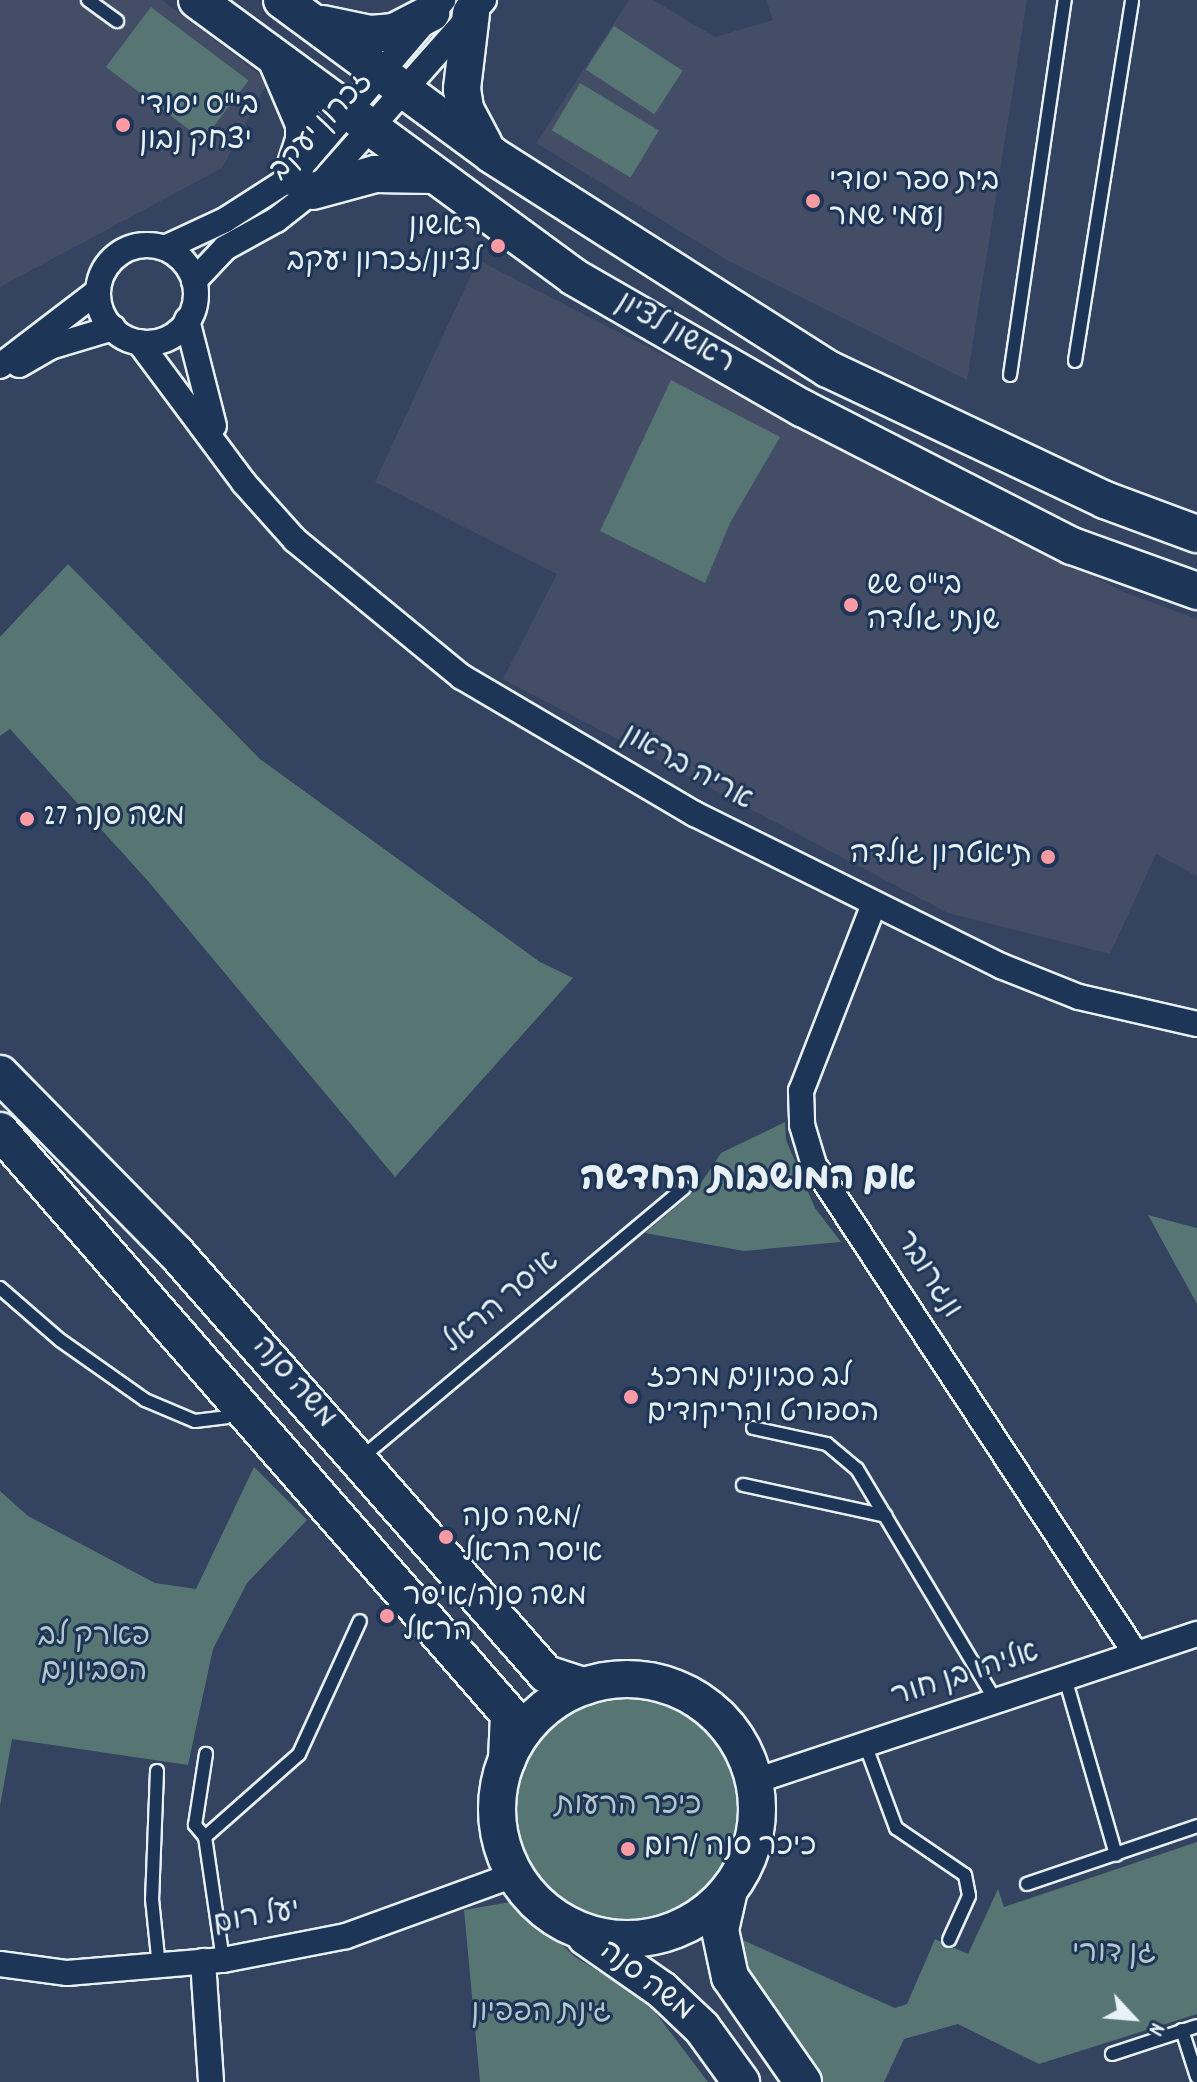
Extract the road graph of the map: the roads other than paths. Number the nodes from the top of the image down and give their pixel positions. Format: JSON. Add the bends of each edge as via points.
{"nodes":[{"id":1,"x":88,"y":0,"type":"edge"},
{"id":2,"x":197,"y":0,"type":"edge"},
{"id":3,"x":1065,"y":0,"type":"edge"},
{"id":4,"x":1132,"y":0,"type":"edge"},
{"id":5,"x":457,"y":6,"type":"edge"},
{"id":6,"x":295,"y":10,"type":"edge"},
{"id":7,"x":117,"y":21,"type":"dead end"},
{"id":8,"x":276,"y":58,"type":"junction"},
{"id":9,"x":392,"y":80,"type":"junction"},
{"id":10,"x":360,"y":121,"type":"junction"},
{"id":11,"x":492,"y":155,"type":"junction"},
{"id":12,"x":434,"y":175,"type":"junction"},
{"id":13,"x":303,"y":184,"type":"junction"},
{"id":14,"x":165,"y":248,"type":"junction"},
{"id":15,"x":194,"y":281,"type":"junction"},
{"id":16,"x":98,"y":291,"type":"junction"},
{"id":17,"x":187,"y":320,"type":"junction"},
{"id":18,"x":113,"y":328,"type":"junction"},
{"id":19,"x":139,"y":342,"type":"junction"},
{"id":20,"x":1075,"y":361,"type":"dead end"},
{"id":21,"x":0,"y":366,"type":"edge"},
{"id":22,"x":1010,"y":375,"type":"dead end"},
{"id":23,"x":0,"y":376,"type":"edge"},
{"id":24,"x":221,"y":447,"type":"junction"},
{"id":25,"x":1197,"y":534,"type":"edge"},
{"id":26,"x":1197,"y":591,"type":"edge"},
{"id":27,"x":874,"y":904,"type":"junction"},
{"id":28,"x":1197,"y":1024,"type":"edge"},
{"id":29,"x":0,"y":1074,"type":"edge"},
{"id":30,"x":0,"y":1131,"type":"edge"},
{"id":31,"x":684,"y":1188,"type":"dead end"},
{"id":32,"x":0,"y":1288,"type":"edge"},
{"id":33,"x":239,"y":1403,"type":"junction"},
{"id":34,"x":753,"y":1428,"type":"dead end"},
{"id":35,"x":357,"y":1462,"type":"junction"},
{"id":36,"x":743,"y":1485,"type":"dead end"},
{"id":37,"x":886,"y":1516,"type":"junction"},
{"id":38,"x":360,"y":1621,"type":"dead end"},
{"id":39,"x":1197,"y":1634,"type":"edge"},
{"id":40,"x":1136,"y":1654,"type":"junction"},
{"id":41,"x":1065,"y":1678,"type":"junction"},
{"id":42,"x":584,"y":1686,"type":"junction"},
{"id":43,"x":996,"y":1701,"type":"junction"},
{"id":44,"x":865,"y":1744,"type":"junction"},
{"id":45,"x":206,"y":1754,"type":"dead end"},
{"id":46,"x":507,"y":1760,"type":"junction"},
{"id":47,"x":157,"y":1771,"type":"dead end"},
{"id":48,"x":755,"y":1781,"type":"junction"},
{"id":49,"x":1197,"y":1826,"type":"edge"},
{"id":50,"x":205,"y":1837,"type":"junction"},
{"id":51,"x":1116,"y":1855,"type":"junction"},
{"id":52,"x":514,"y":1875,"type":"junction"},
{"id":53,"x":1027,"y":1884,"type":"dead end"},
{"id":54,"x":729,"y":1890,"type":"junction"},
{"id":55,"x":572,"y":1927,"type":"junction"},
{"id":56,"x":949,"y":1940,"type":"dead end"},
{"id":57,"x":213,"y":1961,"type":"junction"},
{"id":58,"x":0,"y":1964,"type":"edge"},
{"id":59,"x":159,"y":1967,"type":"junction"},
{"id":60,"x":1197,"y":2026,"type":"edge"},
{"id":61,"x":1182,"y":2030,"type":"junction"},
{"id":62,"x":1112,"y":2054,"type":"dead end"},
{"id":63,"x":1197,"y":2077,"type":"edge"},
{"id":64,"x":211,"y":2082,"type":"edge"},
{"id":65,"x":741,"y":2082,"type":"edge"},
{"id":66,"x":803,"y":2082,"type":"edge"}],
"edges":[{"from":1,"to":7,"type":"lane"},
{"from":2,"to":8,"type":"street","name":"ראשון לציון"},
{"from":3,"to":22,"type":"lane"},
{"from":4,"to":20,"type":"lane"},
{"from":5,"to":6,"type":"street","via":[[378,34]]},
{"from":5,"to":9,"type":"street","name":"זכרון יעקב"},
{"from":5,"to":9,"type":"street","name":"זכרון יעקב"},
{"from":5,"to":11,"type":"street","via":[[463,99],[474,130]]},
{"from":6,"to":9,"type":"street","name":"ראשון לציון"},
{"from":8,"to":10,"type":"street","name":"ראשון לציון"},
{"from":8,"to":13,"type":"street","via":[[304,124]]},
{"from":9,"to":10,"type":"street","name":"זכרון יעקב"},
{"from":9,"to":11,"type":"street","name":"ראשון לציון"},
{"from":10,"to":12,"type":"street","name":"ראשון לציון"},
{"from":10,"to":13,"type":"street","name":"זכרון יעקב"},
{"from":11,"to":25,"type":"street","name":"ראשון לציון","via":[[828,369],[1105,500]]},
{"from":12,"to":13,"type":"street","via":[[375,174]]},
{"from":12,"to":26,"type":"street","name":"ראשון לציון","via":[[574,277],[802,408],[1072,546]]},
{"from":13,"to":14,"type":"street","name":"זכרון יעקב"},
{"from":13,"to":15,"type":"street","name":"זכרון יעקב","via":[[225,248]]},
{"from":14,"to":15,"type":"street","via":[[178,256]]},
{"from":14,"to":16,"type":"street","via":[[134,246],[120,252],[109,263]]},
{"from":15,"to":17,"type":"street"},
{"from":16,"to":18,"type":"street","via":[[99,306]]},
{"from":16,"to":21,"type":"street"},
{"from":17,"to":19,"type":"street","via":[[167,338]]},
{"from":17,"to":24,"type":"street","name":"אריה בראון"},
{"from":18,"to":19,"type":"street"},
{"from":18,"to":23,"type":"street","via":[[50,347]]},
{"from":19,"to":24,"type":"street","name":"אריה בראון"},
{"from":24,"to":27,"type":"street","name":"אריה בראון","via":[[244,483],[295,540],[462,677],[695,814]]},
{"from":27,"to":28,"type":"street","name":"אריה בראון","via":[[1079,997]]},
{"from":27,"to":40,"type":"street","name":"ונגרובר","via":[[801,1091],[802,1125],[814,1165]]},
{"from":29,"to":35,"type":"street","name":"משה סנה","via":[[176,1253]]},
{"from":30,"to":33,"type":"street","name":"משה סנה"},
{"from":31,"to":35,"type":"lane","name":"איסר הראל"},
{"from":32,"to":33,"type":"lane","via":[[60,1340],[145,1400],[195,1421],[226,1417]]},
{"from":33,"to":46,"type":"street","name":"משה סנה","via":[[509,1714]]},
{"from":34,"to":37,"type":"lane","via":[[839,1452],[857,1469]]},
{"from":35,"to":42,"type":"street","name":"משה סנה","via":[[546,1674]]},
{"from":36,"to":37,"type":"lane"},
{"from":37,"to":43,"type":"lane"},
{"from":38,"to":50,"type":"lane","via":[[299,1754]]},
{"from":39,"to":40,"type":"street","name":"אליהו בן חור"},
{"from":40,"to":41,"type":"street","name":"אליהו בן חור"},
{"from":41,"to":43,"type":"street","name":"אליהו בן חור"},
{"from":41,"to":51,"type":"lane"},
{"from":42,"to":46,"type":"street","via":[[537,1716]]},
{"from":42,"to":48,"type":"street","via":[[627,1678],[671,1686],[709,1707],[738,1740]]},
{"from":43,"to":44,"type":"street","name":"אליהו בן חור"},
{"from":44,"to":48,"type":"street","name":"אליהו בן חור"},
{"from":44,"to":56,"type":"lane","via":[[896,1828],[965,1875],[969,1896]]},
{"from":45,"to":50,"type":"lane","via":[[195,1825]]},
{"from":46,"to":52,"type":"street","via":[[498,1823]]},
{"from":47,"to":59,"type":"lane","via":[[152,1886]]},
{"from":48,"to":54,"type":"street","via":[[757,1820],[749,1857]]},
{"from":49,"to":51,"type":"lane"},
{"from":50,"to":57,"type":"lane"},
{"from":51,"to":53,"type":"lane"},
{"from":52,"to":55,"type":"street","via":[[539,1905]]},
{"from":52,"to":57,"type":"street","name":"יעל רום","via":[[346,1936]]},
{"from":54,"to":55,"type":"street","via":[[684,1927],[647,1939],[608,1938]]},
{"from":54,"to":66,"type":"street","name":"משה סנה","via":[[720,1930],[730,1977]]},
{"from":55,"to":65,"type":"street","name":"משה סנה","via":[[662,1990],[702,2028]]},
{"from":57,"to":59,"type":"street","name":"יעל רום"},
{"from":57,"to":64,"type":"street"},
{"from":58,"to":59,"type":"street","name":"יעל רום","via":[[67,1973]]},
{"from":60,"to":61,"type":"lane"},
{"from":61,"to":62,"type":"lane"},
{"from":61,"to":63,"type":"lane"}]}
